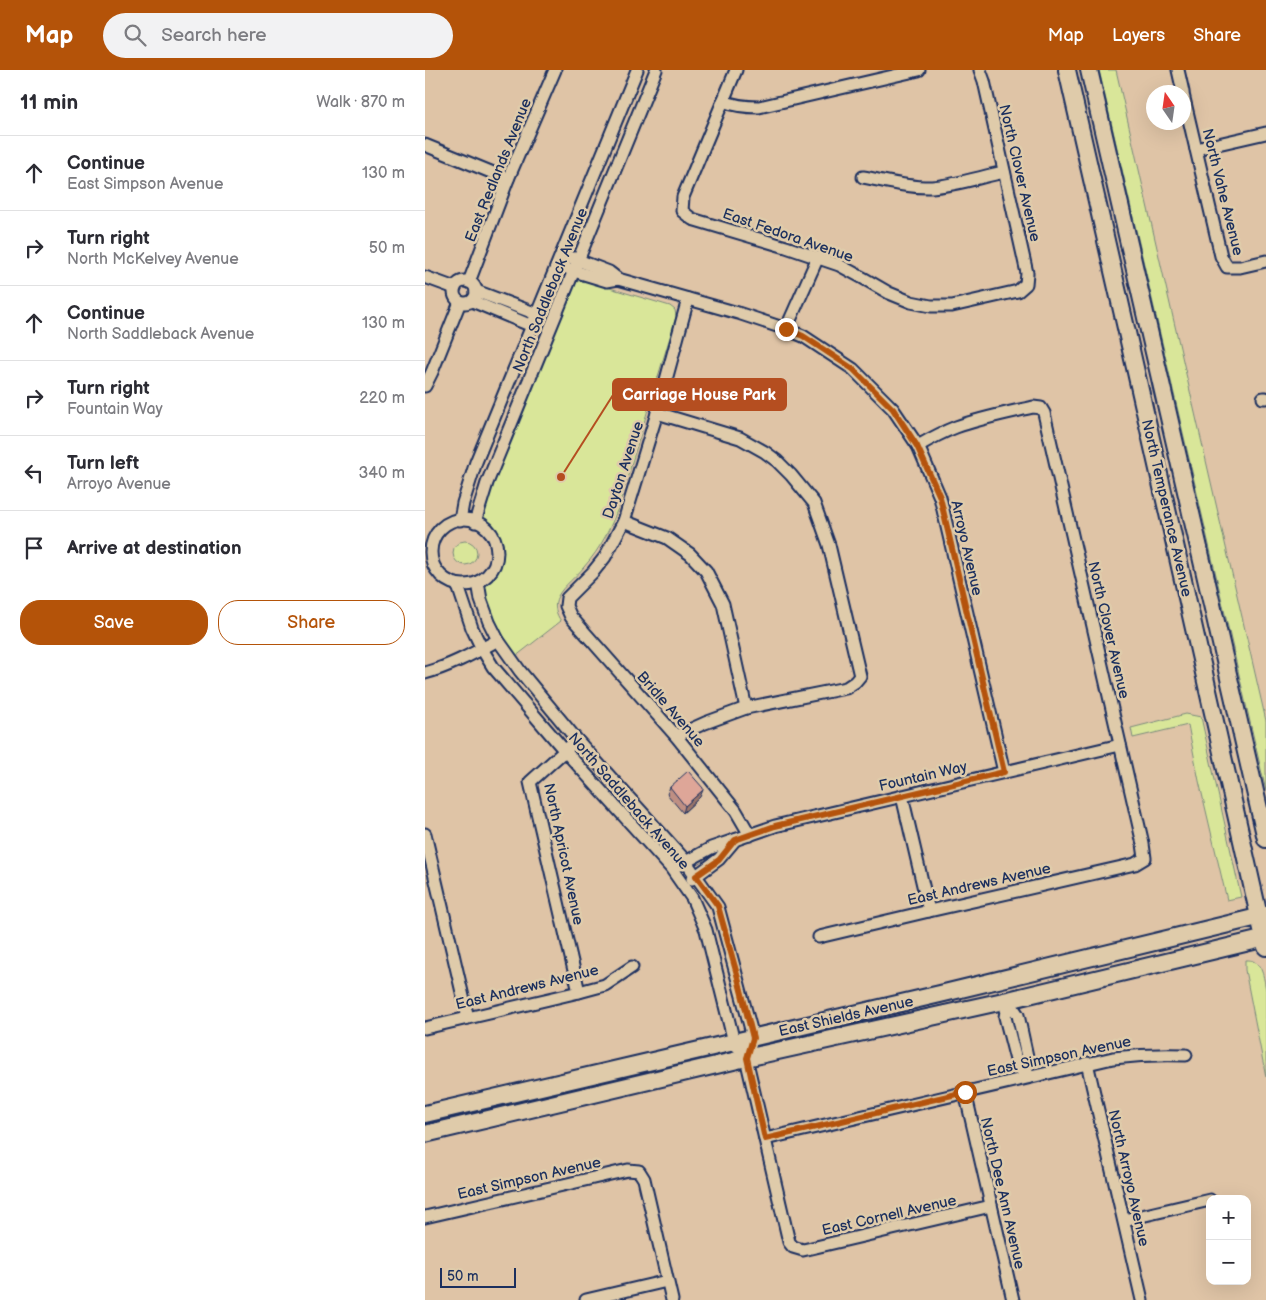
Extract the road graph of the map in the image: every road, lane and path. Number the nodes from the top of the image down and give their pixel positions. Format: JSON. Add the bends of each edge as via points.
{"nodes":[{"id":1,"x":555,"y":70,"type":"edge"},
{"id":2,"x":637,"y":70,"type":"edge"},
{"id":3,"x":656,"y":70,"type":"edge"},
{"id":4,"x":736,"y":70,"type":"edge"},
{"id":5,"x":919,"y":70,"type":"edge"},
{"id":6,"x":979,"y":70,"type":"edge"},
{"id":7,"x":1067,"y":70,"type":"edge"},
{"id":8,"x":1089,"y":70,"type":"edge"},
{"id":9,"x":1178,"y":70,"type":"edge"},
{"id":10,"x":1181,"y":85,"type":"edge"},
{"id":11,"x":723,"y":101,"type":"junction"},
{"id":12,"x":1191,"y":127,"type":"edge"},
{"id":13,"x":1266,"y":133,"type":"edge"},
{"id":14,"x":425,"y":145,"type":"edge"},
{"id":15,"x":1196,"y":149,"type":"junction"},
{"id":16,"x":1004,"y":172,"type":"junction"},
{"id":17,"x":863,"y":177,"type":"dead end"},
{"id":18,"x":508,"y":179,"type":"junction"},
{"id":19,"x":818,"y":257,"type":"junction"},
{"id":20,"x":560,"y":259,"type":"junction"},
{"id":21,"x":1266,"y":261,"type":"edge"},
{"id":22,"x":576,"y":265,"type":"junction"},
{"id":23,"x":425,"y":277,"type":"edge"},
{"id":24,"x":1026,"y":284,"type":"joint"},
{"id":25,"x":469,"y":294,"type":"junction"},
{"id":26,"x":688,"y":299,"type":"junction"},
{"id":27,"x":537,"y":314,"type":"junction"},
{"id":28,"x":532,"y":326,"type":"junction"},
{"id":29,"x":786,"y":329,"type":"junction"},
{"id":30,"x":425,"y":386,"type":"edge"},
{"id":31,"x":657,"y":413,"type":"junction"},
{"id":32,"x":917,"y":446,"type":"junction"},
{"id":33,"x":460,"y":520,"type":"junction"},
{"id":34,"x":624,"y":521,"type":"junction"},
{"id":35,"x":475,"y":522,"type":"junction"},
{"id":36,"x":428,"y":553,"type":"edge"},
{"id":37,"x":478,"y":582,"type":"junction"},
{"id":38,"x":456,"y":584,"type":"junction"},
{"id":39,"x":566,"y":606,"type":"joint"},
{"id":40,"x":498,"y":640,"type":"junction"},
{"id":41,"x":482,"y":649,"type":"junction"},
{"id":42,"x":425,"y":672,"type":"edge"},
{"id":43,"x":746,"y":708,"type":"junction"},
{"id":44,"x":676,"y":736,"type":"junction"},
{"id":45,"x":577,"y":740,"type":"junction"},
{"id":46,"x":1120,"y":745,"type":"junction"},
{"id":47,"x":565,"y":751,"type":"junction"},
{"id":48,"x":1004,"y":772,"type":"junction"},
{"id":49,"x":902,"y":796,"type":"junction"},
{"id":50,"x":425,"y":834,"type":"edge"},
{"id":51,"x":750,"y":835,"type":"junction"},
{"id":52,"x":1266,"y":839,"type":"edge"},
{"id":53,"x":735,"y":840,"type":"junction"},
{"id":54,"x":1145,"y":858,"type":"joint"},
{"id":55,"x":685,"y":862,"type":"junction"},
{"id":56,"x":673,"y":871,"type":"junction"},
{"id":57,"x":696,"y":876,"type":"junction"},
{"id":58,"x":683,"y":885,"type":"junction"},
{"id":59,"x":929,"y":910,"type":"junction"},
{"id":60,"x":1263,"y":916,"type":"edge"},
{"id":61,"x":819,"y":937,"type":"dead end"},
{"id":62,"x":1265,"y":941,"type":"edge"},
{"id":63,"x":632,"y":967,"type":"dead end"},
{"id":64,"x":579,"y":992,"type":"junction"},
{"id":65,"x":1008,"y":1000,"type":"junction"},
{"id":66,"x":468,"y":1018,"type":"junction"},
{"id":67,"x":425,"y":1028,"type":"edge"},
{"id":68,"x":753,"y":1038,"type":"junction"},
{"id":69,"x":734,"y":1042,"type":"junction"},
{"id":70,"x":1186,"y":1055,"type":"dead end"},
{"id":71,"x":747,"y":1058,"type":"junction"},
{"id":72,"x":1087,"y":1063,"type":"junction"},
{"id":73,"x":1025,"y":1078,"type":"junction"},
{"id":74,"x":517,"y":1092,"type":"junction"},
{"id":75,"x":965,"y":1092,"type":"junction"},
{"id":76,"x":425,"y":1114,"type":"edge"},
{"id":77,"x":425,"y":1123,"type":"edge"},
{"id":78,"x":425,"y":1134,"type":"edge"},
{"id":79,"x":765,"y":1139,"type":"junction"},
{"id":80,"x":1206,"y":1201,"type":"edge"},
{"id":81,"x":991,"y":1206,"type":"junction"},
{"id":82,"x":425,"y":1218,"type":"edge"},
{"id":83,"x":1124,"y":1220,"type":"junction"},
{"id":84,"x":667,"y":1281,"type":"junction"},
{"id":85,"x":586,"y":1300,"type":"edge"},
{"id":86,"x":672,"y":1300,"type":"edge"},
{"id":87,"x":1013,"y":1300,"type":"edge"},
{"id":88,"x":1142,"y":1300,"type":"edge"}],
"edges":[{"from":1,"to":18,"type":"street","name":"East Redlands Avenue"},
{"from":2,"to":20,"type":"street","name":"North Saddleback Avenue"},
{"from":3,"to":22,"type":"street","name":"North Saddleback Avenue"},
{"from":4,"to":11,"type":"street"},
{"from":5,"to":11,"type":"street","via":[[759,107]]},
{"from":6,"to":16,"type":"street","name":"North Clover Avenue"},
{"from":7,"to":60,"type":"main road","name":"North Temperance Avenue"},
{"from":8,"to":52,"type":"main road","name":"North Temperance Avenue"},
{"from":9,"to":10,"type":"street","name":"North Vahe Avenue"},
{"from":11,"to":19,"type":"street","name":"East Fedora Avenue","via":[[683,197],[682,210],[692,219]]},
{"from":12,"to":15,"type":"street","name":"North Vahe Avenue"},
{"from":13,"to":15,"type":"street"},
{"from":14,"to":18,"type":"street"},
{"from":15,"to":21,"type":"street","name":"North Vahe Avenue","via":[[1221,256],[1227,267]]},
{"from":16,"to":17,"type":"street","via":[[933,187]]},
{"from":16,"to":24,"type":"street","name":"North Clover Avenue","via":[[1027,273]]},
{"from":18,"to":25,"type":"street","name":"East Redlands Avenue"},
{"from":19,"to":24,"type":"street","name":"East Fedora Avenue","via":[[839,265],[889,294],[931,306],[971,302],[1018,291]]},
{"from":19,"to":29,"type":"street"},
{"from":20,"to":22,"type":"street","name":"Arroyo Avenue"},
{"from":20,"to":27,"type":"street","name":"North Saddleback Avenue"},
{"from":22,"to":26,"type":"street","name":"Arroyo Avenue","via":[[609,272],[618,279]]},
{"from":22,"to":35,"type":"street","name":"North Saddleback Avenue","via":[[487,482]]},
{"from":23,"to":25,"type":"street","via":[[455,288],[461,282]]},
{"from":25,"to":27,"type":"street"},
{"from":25,"to":28,"type":"street"},
{"from":25,"to":30,"type":"street","name":"East Redlands Avenue"},
{"from":26,"to":29,"type":"street","name":"Arroyo Avenue"},
{"from":26,"to":31,"type":"street","name":"Dayton Avenue"},
{"from":27,"to":28,"type":"street","name":"North Saddleback Avenue"},
{"from":28,"to":33,"type":"street","name":"North Saddleback Avenue","via":[[476,462]]},
{"from":29,"to":32,"type":"street","name":"Arroyo Avenue","via":[[803,336],[853,369],[893,409]]},
{"from":31,"to":34,"type":"street","name":"Dayton Avenue"},
{"from":31,"to":43,"type":"street","via":[[740,438],[765,452],[791,475],[814,503],[829,545],[860,676],[845,688]]},
{"from":32,"to":46,"type":"street","name":"North Clover Avenue","via":[[956,427],[1033,407],[1041,408]]},
{"from":32,"to":48,"type":"street","name":"Arroyo Avenue","via":[[940,497]]},
{"from":33,"to":35,"type":"street"},
{"from":33,"to":36,"type":"street","via":[[440,530]]},
{"from":34,"to":39,"type":"street","name":"Dayton Avenue","via":[[605,557],[567,598]]},
{"from":34,"to":43,"type":"street","via":[[667,538],[691,554],[706,571],[723,604]]},
{"from":35,"to":37,"type":"street","via":[[489,532],[496,547],[492,569]]},
{"from":36,"to":38,"type":"street","via":[[440,575]]},
{"from":37,"to":38,"type":"street"},
{"from":37,"to":40,"type":"street","name":"North Saddleback Avenue","via":[[484,610]]},
{"from":38,"to":41,"type":"street","name":"North Saddleback Avenue"},
{"from":39,"to":44,"type":"street","name":"Bridle Avenue","via":[[571,617]]},
{"from":40,"to":41,"type":"street"},
{"from":40,"to":45,"type":"street","name":"North Saddleback Avenue"},
{"from":41,"to":42,"type":"street"},
{"from":41,"to":47,"type":"street","name":"North Saddleback Avenue","via":[[493,667]]},
{"from":43,"to":44,"type":"street"},
{"from":44,"to":51,"type":"street","name":"Bridle Avenue","via":[[736,811]]},
{"from":45,"to":47,"type":"street","name":"North Apricot Avenue"},
{"from":45,"to":55,"type":"street","name":"North Saddleback Avenue"},
{"from":46,"to":48,"type":"street","name":"Fountain Way"},
{"from":46,"to":54,"type":"street","name":"North Clover Avenue"},
{"from":47,"to":56,"type":"street","name":"North Saddleback Avenue"},
{"from":47,"to":64,"type":"street","name":"North Apricot Avenue","via":[[531,782]]},
{"from":48,"to":49,"type":"street","name":"Fountain Way"},
{"from":49,"to":51,"type":"street","name":"Fountain Way","via":[[775,826]]},
{"from":49,"to":59,"type":"street"},
{"from":50,"to":66,"type":"street"},
{"from":51,"to":53,"type":"street","name":"Fountain Way"},
{"from":53,"to":55,"type":"street","name":"Fountain Way"},
{"from":53,"to":57,"type":"street","via":[[719,860]]},
{"from":54,"to":59,"type":"street","name":"East Andrews Avenue","via":[[1135,864]]},
{"from":55,"to":56,"type":"street","name":"Fountain Way"},
{"from":55,"to":57,"type":"street","name":"North Saddleback Avenue"},
{"from":56,"to":58,"type":"street","name":"North Saddleback Avenue"},
{"from":57,"to":58,"type":"street"},
{"from":57,"to":68,"type":"street","name":"North Saddleback Avenue","via":[[718,906]]},
{"from":58,"to":69,"type":"street","name":"North Saddleback Avenue","via":[[706,930]]},
{"from":59,"to":61,"type":"street","name":"East Andrews Avenue"},
{"from":60,"to":62,"type":"main road","name":"North Temperance Avenue"},
{"from":60,"to":68,"type":"main road","name":"East Shields Avenue"},
{"from":62,"to":65,"type":"main road","name":"East Shields Avenue"},
{"from":63,"to":64,"type":"street","name":"East Andrews Avenue","via":[[605,985]]},
{"from":64,"to":66,"type":"street","name":"East Andrews Avenue"},
{"from":65,"to":71,"type":"main road","name":"East Shields Avenue"},
{"from":65,"to":73,"type":"street","via":[[1005,1017],[1017,1064]]},
{"from":66,"to":67,"type":"street","name":"East Andrews Avenue"},
{"from":68,"to":69,"type":"main road","name":"East Shields Avenue"},
{"from":68,"to":71,"type":"street"},
{"from":69,"to":71,"type":"street","name":"North Saddleback Avenue"},
{"from":69,"to":74,"type":"main road","name":"East Shields Avenue"},
{"from":70,"to":72,"type":"street","name":"East Simpson Avenue","via":[[1139,1054]]},
{"from":71,"to":78,"type":"main road","name":"East Shields Avenue"},
{"from":71,"to":79,"type":"street"},
{"from":72,"to":73,"type":"street","name":"East Simpson Avenue"},
{"from":72,"to":83,"type":"street","name":"North Arroyo Avenue"},
{"from":73,"to":75,"type":"street","name":"East Simpson Avenue"},
{"from":74,"to":76,"type":"main road","name":"East Shields Avenue"},
{"from":74,"to":77,"type":"main road","via":[[483,1110]]},
{"from":75,"to":79,"type":"street","name":"East Simpson Avenue"},
{"from":75,"to":81,"type":"street","name":"North Dee Ann Avenue"},
{"from":79,"to":81,"type":"street","name":"East Cornell Avenue","via":[[789,1242],[803,1250]]},
{"from":80,"to":83,"type":"street"},
{"from":81,"to":87,"type":"street","name":"North Dee Ann Avenue"},
{"from":82,"to":84,"type":"street","name":"East Simpson Avenue","via":[[628,1170],[639,1171],[644,1179]]},
{"from":83,"to":88,"type":"street","name":"North Arroyo Avenue"},
{"from":84,"to":85,"type":"street"},
{"from":84,"to":86,"type":"street"}]}
